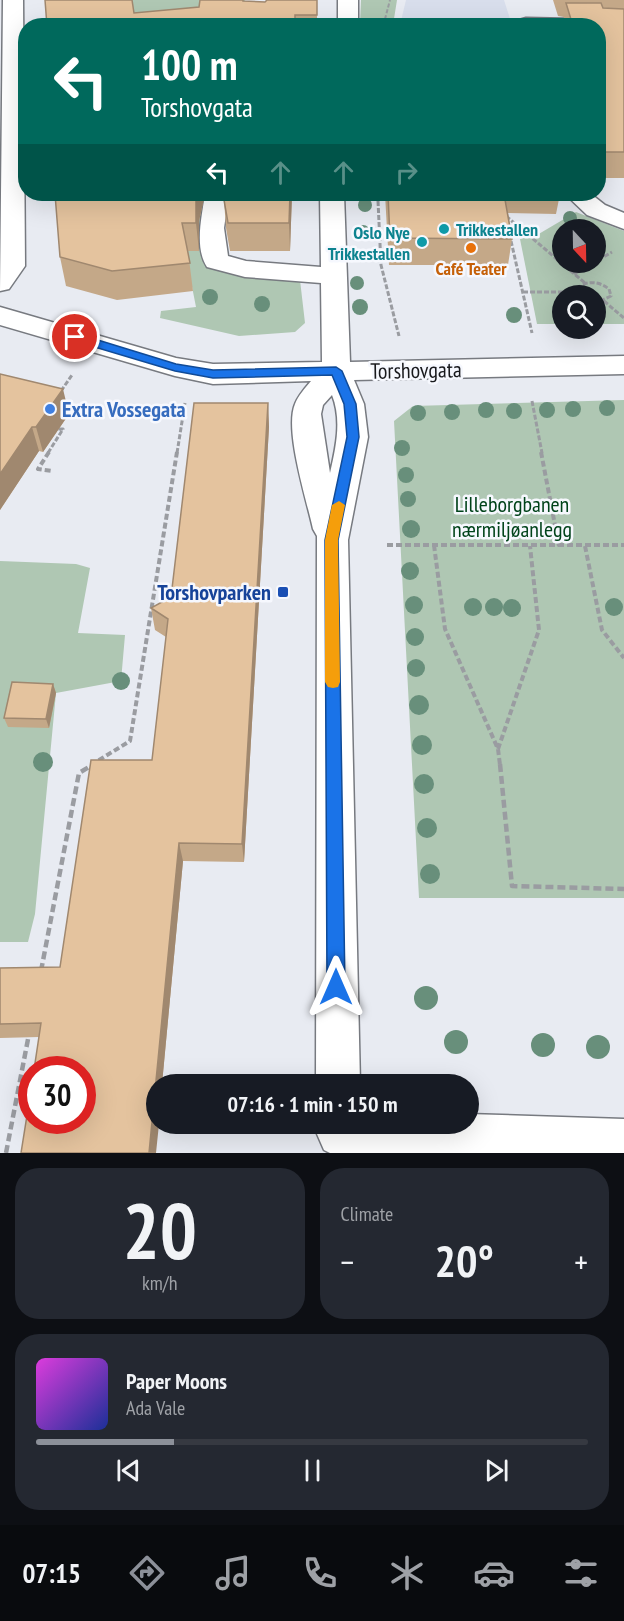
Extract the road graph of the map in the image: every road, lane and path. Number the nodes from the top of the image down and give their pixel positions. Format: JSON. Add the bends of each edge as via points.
{"nodes":[{"id":1,"x":348,"y":0,"type":"edge"},
{"id":2,"x":390,"y":0,"type":"edge"},
{"id":3,"x":9,"y":6,"type":"edge"},
{"id":4,"x":348,"y":18,"type":"edge"},
{"id":5,"x":385,"y":18,"type":"edge"},
{"id":6,"x":606,"y":25,"type":"edge"},
{"id":7,"x":624,"y":26,"type":"edge"},
{"id":8,"x":216,"y":201,"type":"edge"},
{"id":9,"x":332,"y":201,"type":"edge"},
{"id":10,"x":378,"y":201,"type":"edge"},
{"id":11,"x":585,"y":201,"type":"edge"},
{"id":12,"x":624,"y":222,"type":"edge"},
{"id":13,"x":507,"y":226,"type":"edge"},
{"id":14,"x":510,"y":237,"type":"edge"},
{"id":15,"x":614,"y":250,"type":"dead end"},
{"id":16,"x":574,"y":274,"type":"junction"},
{"id":17,"x":334,"y":276,"type":"junction"},
{"id":18,"x":0,"y":283,"type":"edge"},
{"id":19,"x":585,"y":283,"type":"junction"},
{"id":20,"x":582,"y":285,"type":"edge"},
{"id":21,"x":603,"y":285,"type":"edge"},
{"id":22,"x":606,"y":287,"type":"edge"},
{"id":23,"x":523,"y":292,"type":"junction"},
{"id":24,"x":552,"y":293,"type":"edge"},
{"id":25,"x":606,"y":300,"type":"edge"},
{"id":26,"x":606,"y":303,"type":"edge"},
{"id":27,"x":0,"y":316,"type":"edge"},
{"id":28,"x":624,"y":318,"type":"edge"},
{"id":29,"x":532,"y":333,"type":"dead end"},
{"id":30,"x":400,"y":336,"type":"dead end"},
{"id":31,"x":624,"y":364,"type":"edge"},
{"id":32,"x":336,"y":371,"type":"junction"},
{"id":33,"x":72,"y":375,"type":"dead end"},
{"id":34,"x":60,"y":392,"type":"edge"},
{"id":35,"x":530,"y":394,"type":"dead end"},
{"id":36,"x":185,"y":402,"type":"dead end"},
{"id":37,"x":58,"y":429,"type":"dead end"},
{"id":38,"x":52,"y":471,"type":"dead end"},
{"id":39,"x":332,"y":540,"type":"junction"},
{"id":40,"x":387,"y":545,"type":"dead end"},
{"id":41,"x":435,"y":545,"type":"junction"},
{"id":42,"x":624,"y":545,"type":"edge"},
{"id":43,"x":530,"y":546,"type":"junction"},
{"id":44,"x":559,"y":546,"type":"junction"},
{"id":45,"x":585,"y":546,"type":"junction"},
{"id":46,"x":624,"y":658,"type":"edge"},
{"id":47,"x":498,"y":749,"type":"junction"},
{"id":48,"x":624,"y":889,"type":"edge"},
{"id":49,"x":39,"y":980,"type":"edge"},
{"id":50,"x":31,"y":1026,"type":"edge"},
{"id":51,"x":338,"y":1074,"type":"edge"},
{"id":52,"x":338,"y":1141,"type":"edge"},
{"id":53,"x":624,"y":1142,"type":"edge"},
{"id":54,"x":6,"y":1153,"type":"edge"}],
"edges":[{"from":1,"to":4,"type":"street"},
{"from":2,"to":5,"type":"path"},
{"from":3,"to":18,"type":"street","via":[[12,266]]},
{"from":6,"to":7,"type":"street"},
{"from":8,"to":17,"type":"street","via":[[212,228],[216,261],[245,269]]},
{"from":9,"to":17,"type":"street"},
{"from":10,"to":30,"type":"path","via":[[381,265]]},
{"from":11,"to":12,"type":"street"},
{"from":13,"to":16,"type":"path","via":[[504,215]]},
{"from":14,"to":23,"type":"path"},
{"from":15,"to":16,"type":"path"},
{"from":16,"to":19,"type":"path"},
{"from":17,"to":32,"type":"street"},
{"from":19,"to":20,"type":"path"},
{"from":19,"to":21,"type":"path"},
{"from":22,"to":25,"type":"path","via":[[611,296]]},
{"from":23,"to":24,"type":"path"},
{"from":23,"to":29,"type":"path"},
{"from":26,"to":28,"type":"path"},
{"from":27,"to":32,"type":"street","name":"Torshovgata","via":[[194,371],[240,375]]},
{"from":31,"to":32,"type":"street","name":"Torshovgata"},
{"from":32,"to":39,"type":"street","via":[[350,404],[353,437]]},
{"from":32,"to":39,"type":"street","via":[[308,406],[307,416],[307,436]]},
{"from":33,"to":34,"type":"path"},
{"from":35,"to":44,"type":"path"},
{"from":36,"to":49,"type":"path","via":[[130,741],[79,773]]},
{"from":37,"to":38,"type":"path","via":[[63,429],[38,469]]},
{"from":39,"to":51,"type":"street"},
{"from":40,"to":41,"type":"path"},
{"from":41,"to":43,"type":"path"},
{"from":41,"to":47,"type":"path","via":[[445,629]]},
{"from":42,"to":45,"type":"path"},
{"from":43,"to":44,"type":"path"},
{"from":43,"to":47,"type":"path","via":[[539,630]]},
{"from":44,"to":45,"type":"path"},
{"from":45,"to":46,"type":"path","via":[[602,630]]},
{"from":47,"to":48,"type":"path","via":[[512,886]]},
{"from":50,"to":54,"type":"path"},
{"from":52,"to":53,"type":"street"}]}
